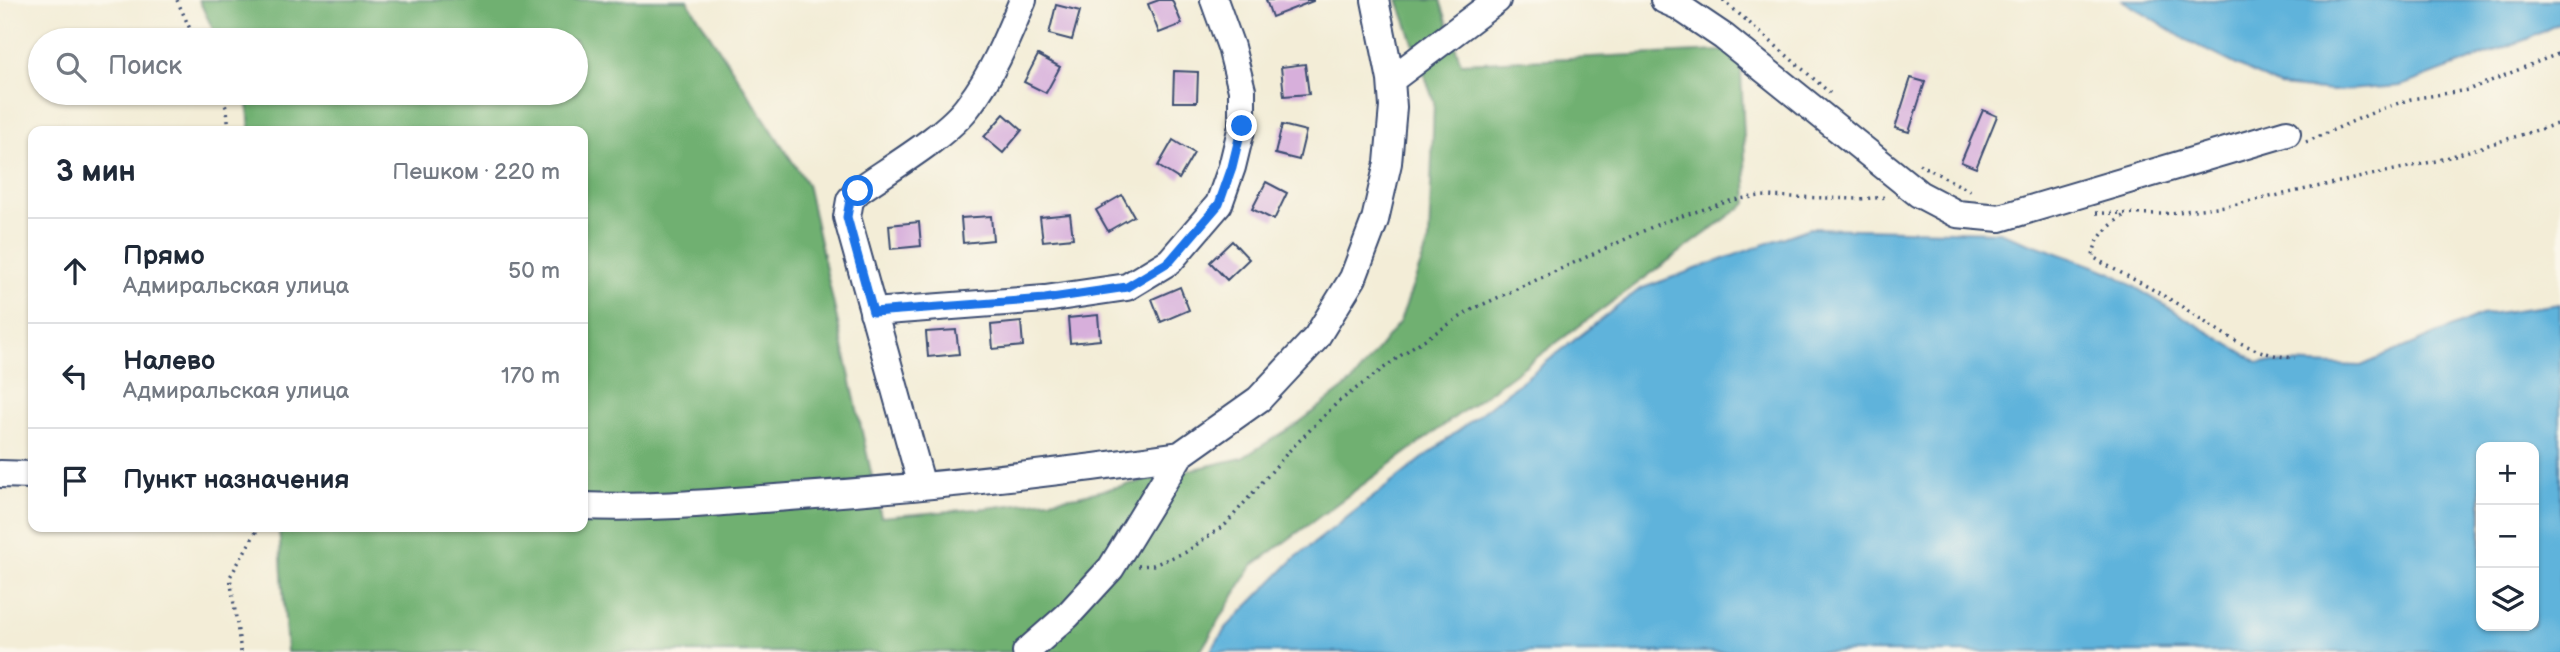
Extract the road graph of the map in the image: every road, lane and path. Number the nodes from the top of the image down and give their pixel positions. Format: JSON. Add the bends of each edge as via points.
{"nodes":[{"id":1,"x":177,"y":0,"type":"edge"},
{"id":2,"x":1023,"y":0,"type":"edge"},
{"id":3,"x":1214,"y":0,"type":"edge"},
{"id":4,"x":1374,"y":0,"type":"edge"},
{"id":5,"x":1497,"y":0,"type":"edge"},
{"id":6,"x":1664,"y":0,"type":"edge"},
{"id":7,"x":1723,"y":0,"type":"edge"},
{"id":8,"x":190,"y":28,"type":"edge"},
{"id":9,"x":2560,"y":53,"type":"edge"},
{"id":10,"x":1391,"y":80,"type":"junction"},
{"id":11,"x":1831,"y":95,"type":"dead end"},
{"id":12,"x":225,"y":105,"type":"edge"},
{"id":13,"x":2560,"y":123,"type":"edge"},
{"id":14,"x":229,"y":126,"type":"edge"},
{"id":15,"x":2291,"y":140,"type":"joint"},
{"id":16,"x":1918,"y":163,"type":"dead end"},
{"id":17,"x":1963,"y":193,"type":"dead end"},
{"id":18,"x":1974,"y":193,"type":"junction"},
{"id":19,"x":1919,"y":194,"type":"junction"},
{"id":20,"x":1984,"y":197,"type":"dead end"},
{"id":21,"x":2093,"y":213,"type":"dead end"},
{"id":22,"x":2125,"y":214,"type":"junction"},
{"id":23,"x":873,"y":312,"type":"junction"},
{"id":24,"x":2295,"y":358,"type":"dead end"},
{"id":25,"x":1180,"y":455,"type":"junction"},
{"id":26,"x":0,"y":474,"type":"edge"},
{"id":27,"x":28,"y":475,"type":"edge"},
{"id":28,"x":922,"y":486,"type":"junction"},
{"id":29,"x":588,"y":506,"type":"edge"},
{"id":30,"x":256,"y":532,"type":"edge"},
{"id":31,"x":1111,"y":568,"type":"junction"},
{"id":32,"x":242,"y":652,"type":"edge"},
{"id":33,"x":1026,"y":652,"type":"edge"}],
"edges":[{"from":1,"to":8,"type":"path"},
{"from":2,"to":23,"type":"street","via":[[993,67],[968,107],[850,200],[847,217]]},
{"from":3,"to":23,"type":"street","via":[[1242,90],[1242,126],[1219,204],[1170,261],[1127,287],[1045,299]]},
{"from":4,"to":10,"type":"street"},
{"from":5,"to":10,"type":"street"},
{"from":6,"to":19,"type":"street","via":[[1724,37]]},
{"from":7,"to":11,"type":"path"},
{"from":9,"to":15,"type":"path","via":[[2468,90],[2411,99]]},
{"from":10,"to":25,"type":"street","via":[[1388,163],[1375,220],[1353,278],[1316,338],[1259,399]]},
{"from":12,"to":14,"type":"path"},
{"from":13,"to":22,"type":"path","via":[[2435,161],[2233,205]]},
{"from":15,"to":19,"type":"street","via":[[2000,218],[1957,214]]},
{"from":16,"to":18,"type":"path"},
{"from":17,"to":18,"type":"path"},
{"from":18,"to":20,"type":"path"},
{"from":19,"to":31,"type":"path","via":[[1733,200],[1663,222],[1485,303],[1411,348],[1338,402],[1226,524],[1205,540],[1153,565]]},
{"from":21,"to":22,"type":"path"},
{"from":22,"to":24,"type":"path","via":[[2106,228],[2094,244],[2092,257],[2237,343],[2273,356]]},
{"from":23,"to":28,"type":"street"},
{"from":25,"to":28,"type":"street"},
{"from":25,"to":31,"type":"street"},
{"from":26,"to":27,"type":"street"},
{"from":28,"to":29,"type":"street","via":[[629,508]]},
{"from":30,"to":32,"type":"path","via":[[230,577]]},
{"from":31,"to":33,"type":"street"}]}
